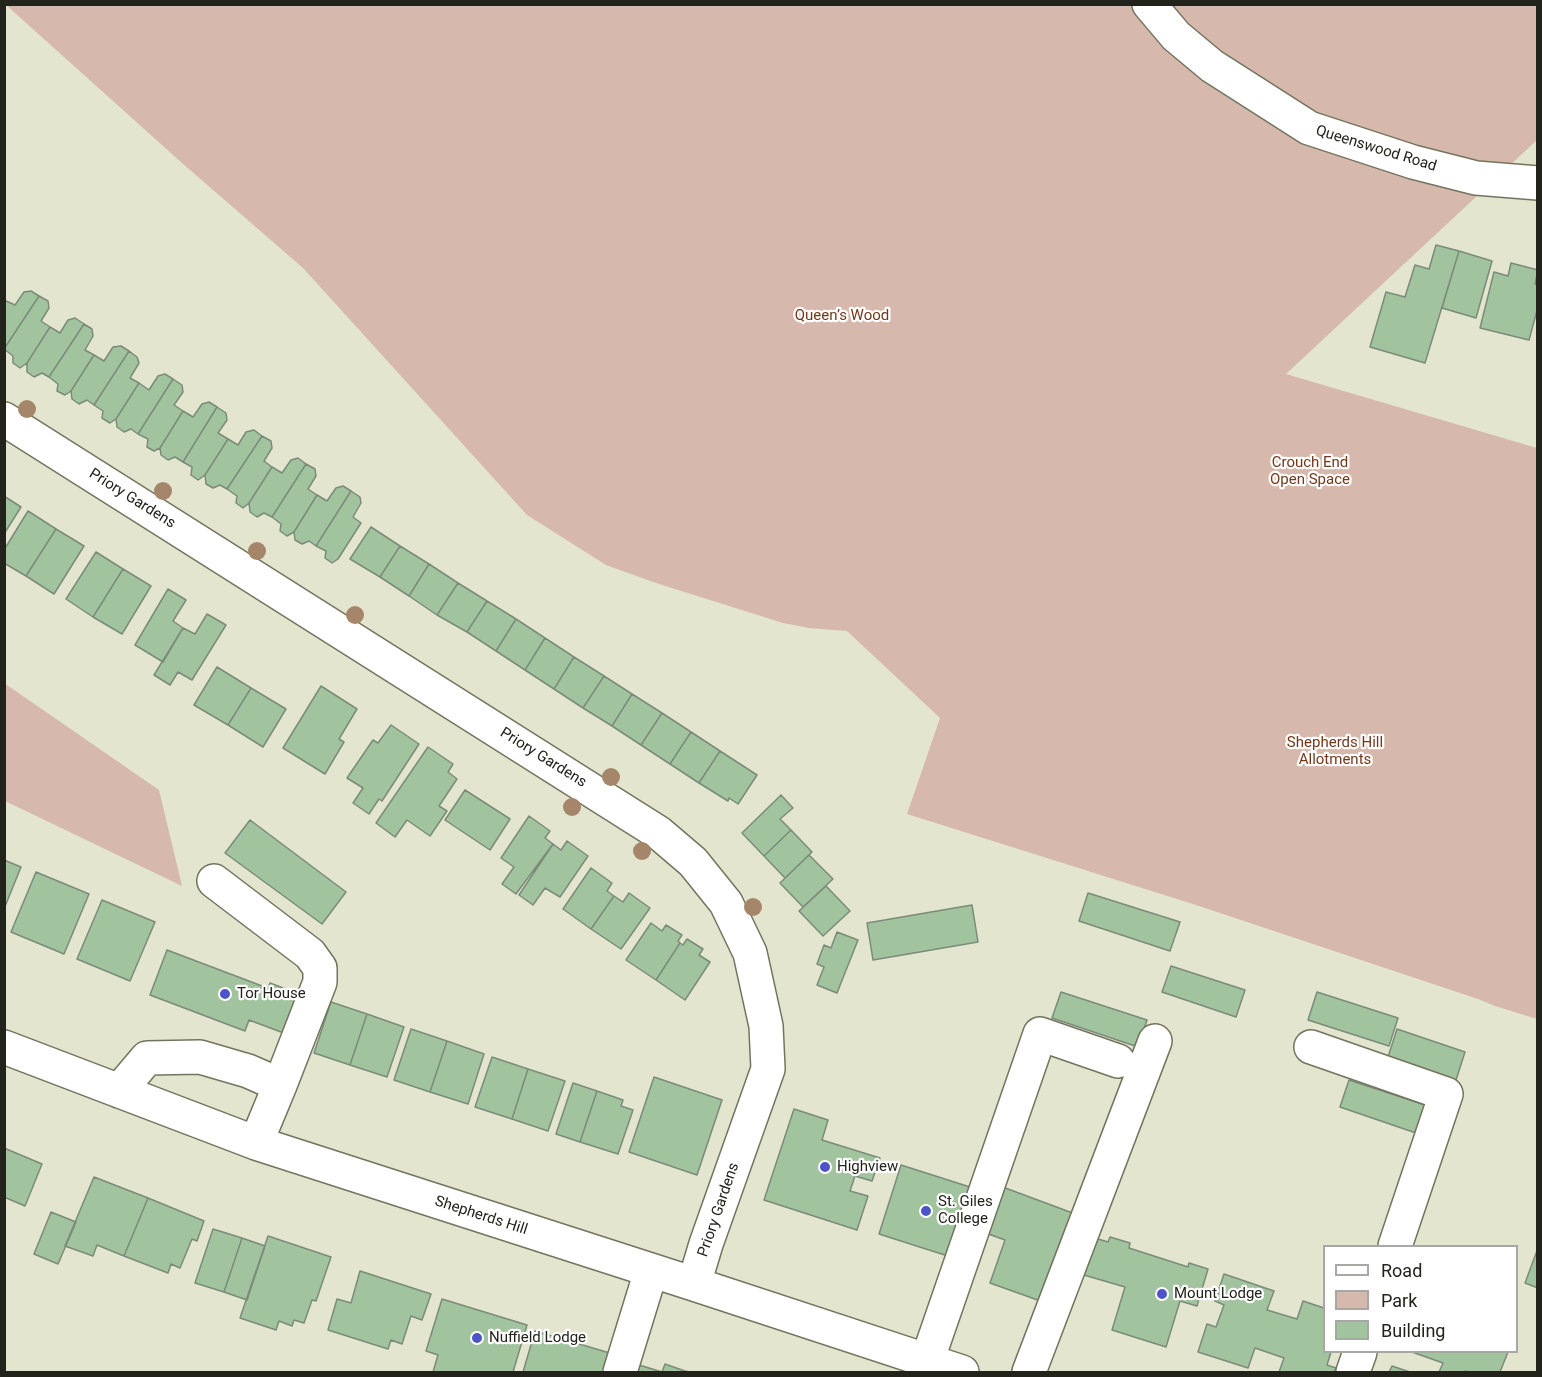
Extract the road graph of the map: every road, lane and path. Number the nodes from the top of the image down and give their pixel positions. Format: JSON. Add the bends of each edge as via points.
{"nodes":[{"id":1,"x":1149,"y":4,"type":"edge"},
{"id":2,"x":1538,"y":183,"type":"edge"},
{"id":3,"x":4,"y":419,"type":"edge"},
{"id":4,"x":214,"y":881,"type":"dead end"},
{"id":5,"x":1155,"y":1041,"type":"dead end"},
{"id":6,"x":4,"y":1047,"type":"edge"},
{"id":7,"x":1311,"y":1047,"type":"dead end"},
{"id":8,"x":1118,"y":1061,"type":"dead end"},
{"id":9,"x":280,"y":1085,"type":"junction"},
{"id":10,"x":119,"y":1091,"type":"junction"},
{"id":11,"x":256,"y":1143,"type":"junction"},
{"id":12,"x":1395,"y":1245,"type":"edge"},
{"id":13,"x":651,"y":1271,"type":"junction"},
{"id":14,"x":694,"y":1284,"type":"junction"},
{"id":15,"x":1360,"y":1353,"type":"edge"},
{"id":16,"x":927,"y":1361,"type":"junction"},
{"id":17,"x":620,"y":1372,"type":"edge"},
{"id":18,"x":962,"y":1372,"type":"edge"},
{"id":19,"x":1029,"y":1372,"type":"edge"},
{"id":20,"x":1353,"y":1372,"type":"edge"}],
"edges":[{"from":1,"to":2,"type":"street","name":"Queenswood Road","via":[[1176,36],[1212,66],[1309,128],[1476,178]]},
{"from":3,"to":14,"type":"street","name":"Priory Gardens","via":[[659,833],[693,862],[726,903],[750,952],[766,1026],[768,1069]]},
{"from":4,"to":9,"type":"street","via":[[310,954],[320,968],[320,982]]},
{"from":5,"to":19,"type":"street"},
{"from":6,"to":10,"type":"street","name":"Shepherds Hill"},
{"from":7,"to":12,"type":"street","via":[[1446,1094]]},
{"from":8,"to":16,"type":"street","via":[[1040,1034]]},
{"from":9,"to":10,"type":"street","via":[[200,1057],[147,1058]]},
{"from":9,"to":11,"type":"street"},
{"from":10,"to":11,"type":"street","name":"Shepherds Hill"},
{"from":11,"to":13,"type":"street","name":"Shepherds Hill"},
{"from":13,"to":14,"type":"street","name":"Shepherds Hill"},
{"from":13,"to":17,"type":"street"},
{"from":14,"to":16,"type":"street","name":"Shepherds Hill"},
{"from":15,"to":20,"type":"street"},
{"from":16,"to":18,"type":"street","name":"Shepherds Hill"}]}
